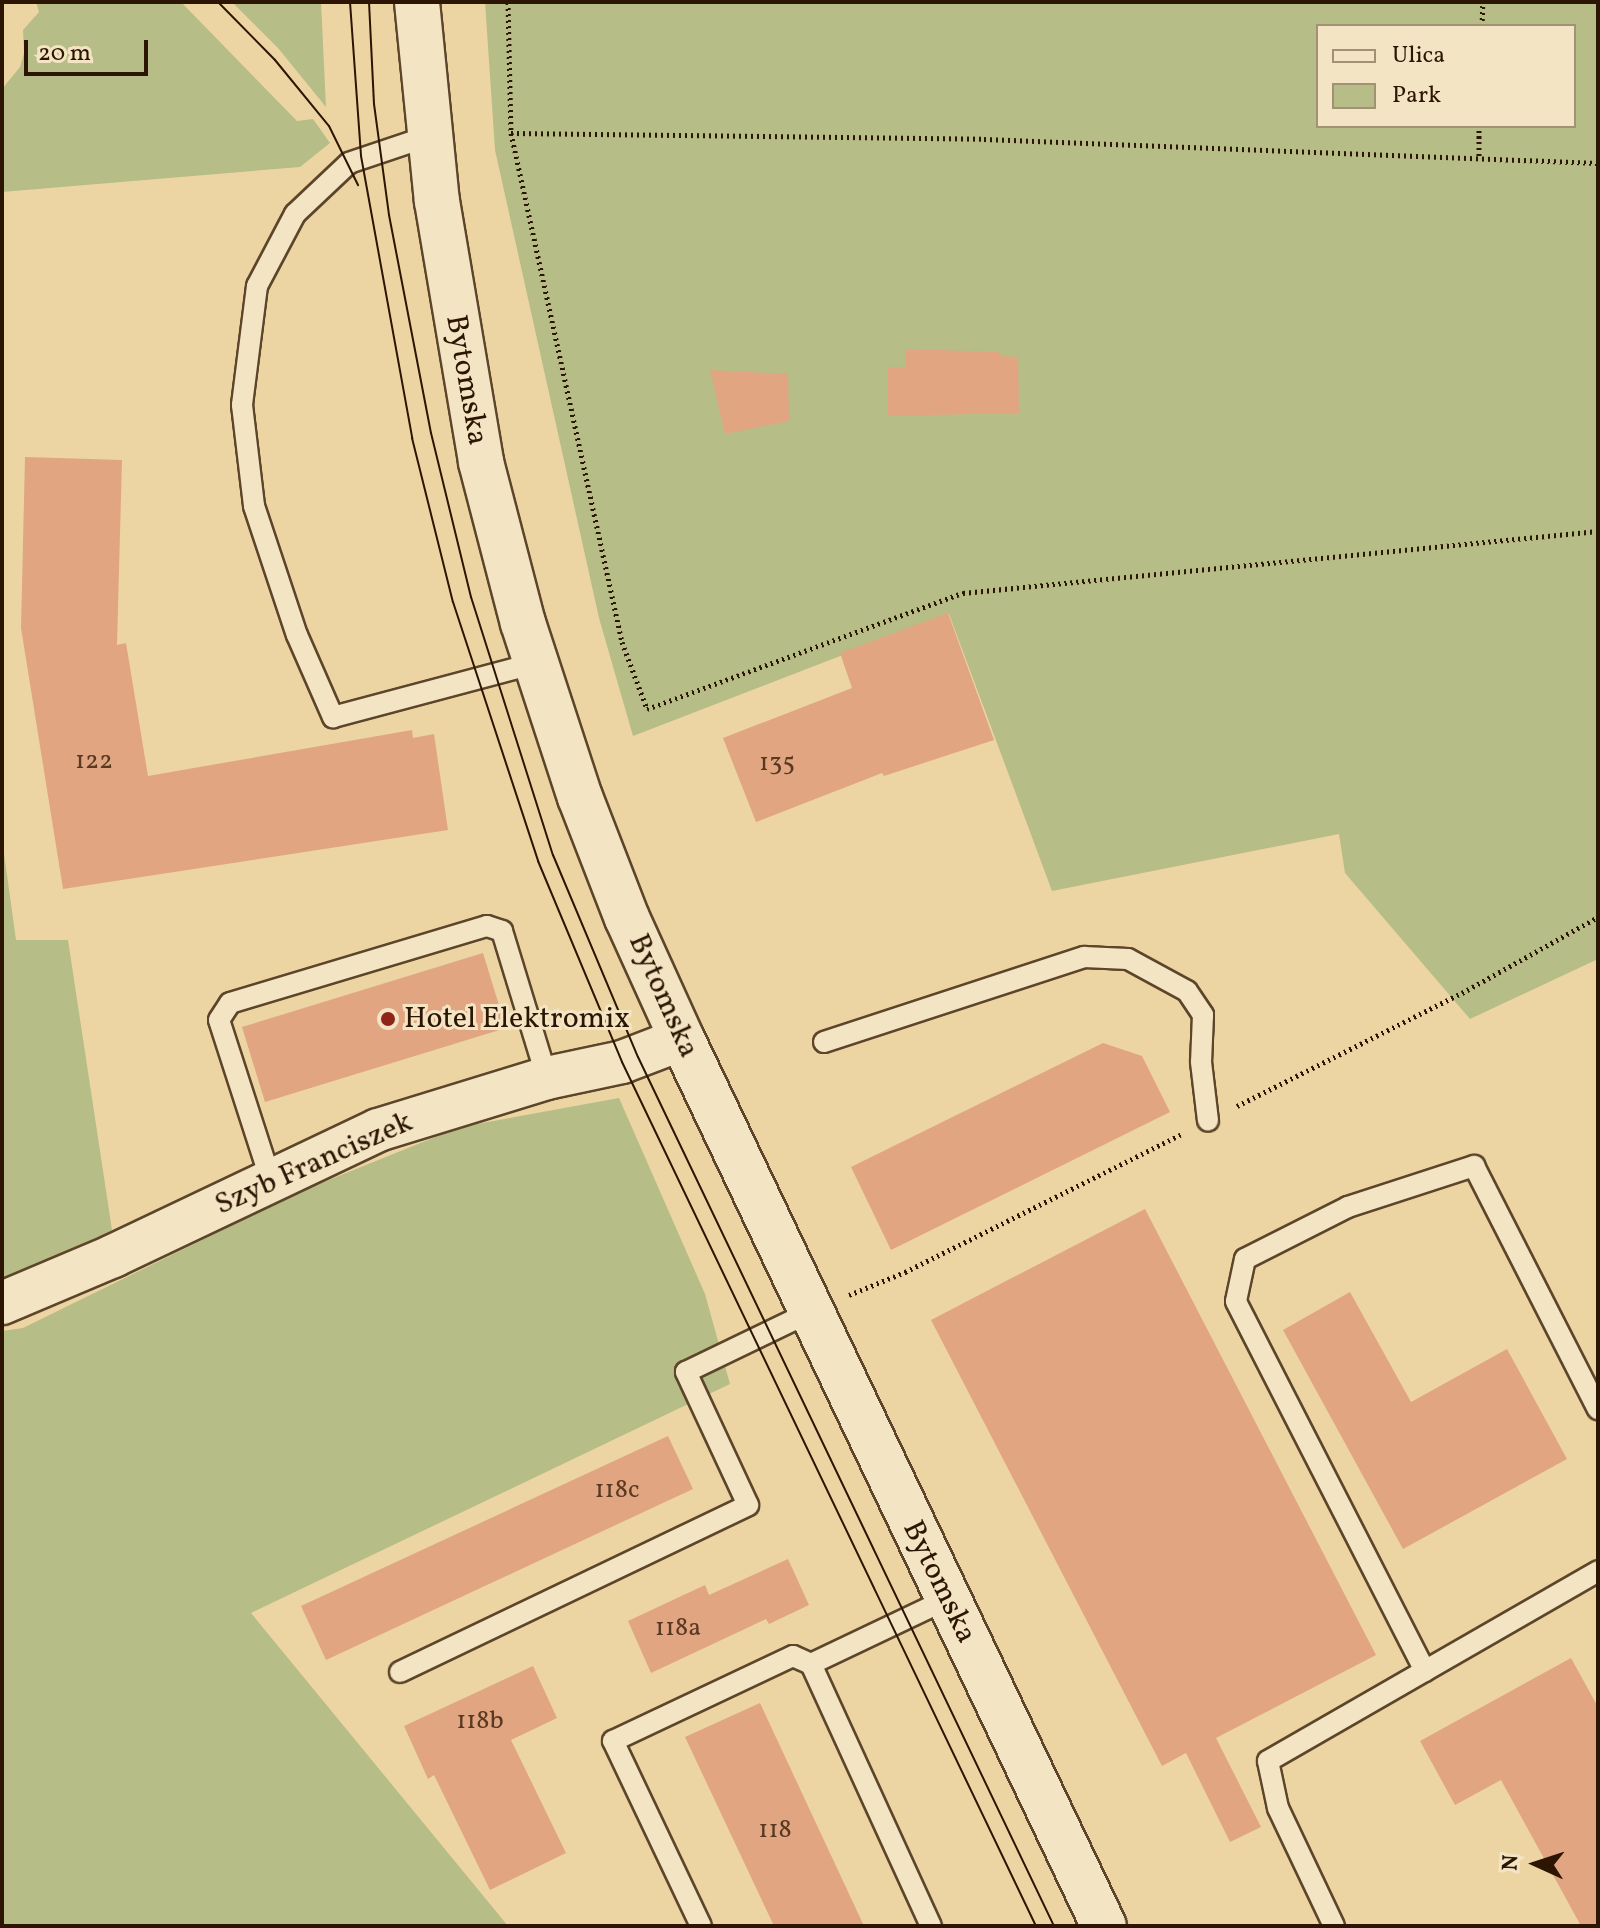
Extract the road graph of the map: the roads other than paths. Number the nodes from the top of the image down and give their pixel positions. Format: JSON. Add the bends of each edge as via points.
{"nodes":[{"id":1,"x":417,"y":2,"type":"edge"},
{"id":2,"x":429,"y":136,"type":"junction"},
{"id":3,"x":536,"y":663,"type":"junction"},
{"id":4,"x":682,"y":1039,"type":"junction"},
{"id":5,"x":824,"y":1042,"type":"dead end"},
{"id":6,"x":547,"y":1078,"type":"junction"},
{"id":7,"x":1208,"y":1121,"type":"road end"},
{"id":8,"x":271,"y":1181,"type":"junction"},
{"id":9,"x":2,"y":1303,"type":"edge"},
{"id":10,"x":810,"y":1312,"type":"junction"},
{"id":11,"x":1598,"y":1409,"type":"edge"},
{"id":12,"x":1598,"y":1571,"type":"edge"},
{"id":13,"x":947,"y":1599,"type":"junction"},
{"id":14,"x":811,"y":1664,"type":"junction"},
{"id":15,"x":1425,"y":1671,"type":"junction"},
{"id":16,"x":400,"y":1672,"type":"dead end"},
{"id":17,"x":701,"y":1926,"type":"edge"},
{"id":18,"x":931,"y":1926,"type":"edge"},
{"id":19,"x":1104,"y":1926,"type":"edge"},
{"id":20,"x":1334,"y":1926,"type":"edge"}],
"edges":[{"from":1,"to":2,"type":"street","name":"Bytomska"},
{"from":2,"to":3,"type":"street","name":"Bytomska","via":[[481,462]]},
{"from":2,"to":3,"type":"lane","via":[[349,163],[295,214],[257,286],[242,405],[254,506],[297,635],[333,717]]},
{"from":3,"to":4,"type":"street","name":"Bytomska","via":[[580,797]]},
{"from":4,"to":6,"type":"street","name":"Szyb Franciszek","via":[[622,1062]]},
{"from":4,"to":10,"type":"street","name":"Bytomska"},
{"from":5,"to":7,"type":"lane","via":[[1084,957],[1128,959],[1187,991],[1203,1015],[1201,1062]]},
{"from":6,"to":8,"type":"street","name":"Szyb Franciszek","via":[[378,1130]]},
{"from":6,"to":8,"type":"lane","via":[[502,931],[487,926],[230,1003],[219,1020]]},
{"from":8,"to":9,"type":"street","name":"Szyb Franciszek"},
{"from":10,"to":13,"type":"street","name":"Bytomska"},
{"from":10,"to":16,"type":"lane","via":[[686,1372],[748,1505]]},
{"from":11,"to":15,"type":"lane","via":[[1474,1166],[1348,1207],[1245,1259],[1236,1301]]},
{"from":12,"to":15,"type":"lane"},
{"from":13,"to":14,"type":"lane"},
{"from":13,"to":19,"type":"street","name":"Bytomska"},
{"from":14,"to":17,"type":"lane","via":[[793,1656],[613,1741]]},
{"from":14,"to":18,"type":"lane"},
{"from":15,"to":20,"type":"lane","via":[[1268,1761],[1278,1808]]}]}
